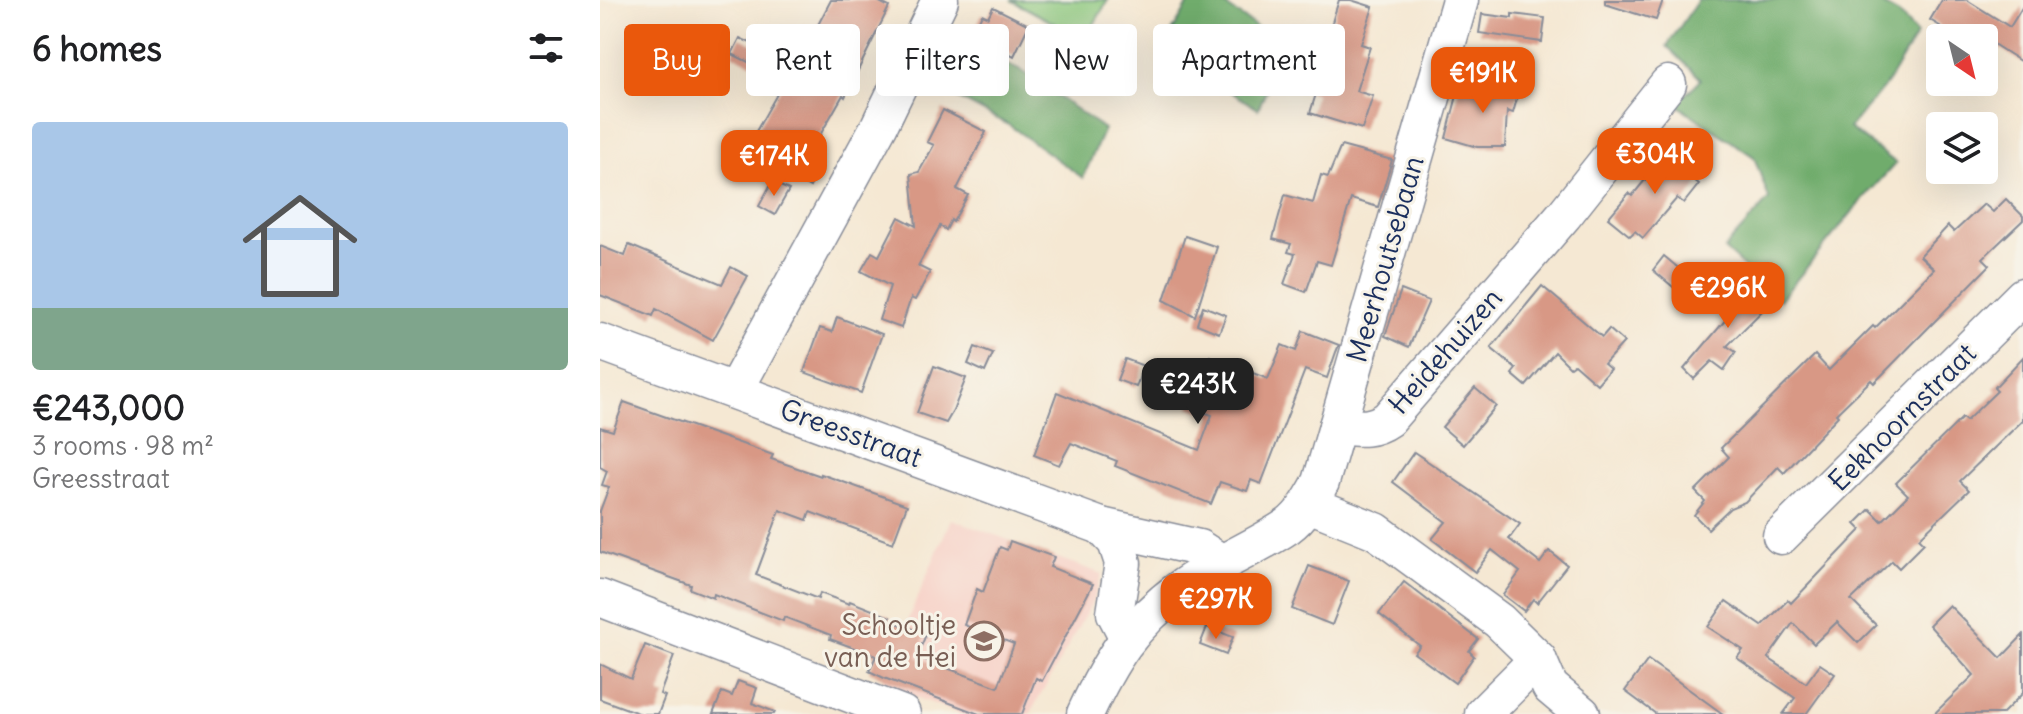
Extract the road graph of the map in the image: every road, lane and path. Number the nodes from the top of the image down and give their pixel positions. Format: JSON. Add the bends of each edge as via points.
{"nodes":[{"id":1,"x":940,"y":0,"type":"edge"},
{"id":2,"x":1460,"y":0,"type":"edge"},
{"id":3,"x":1668,"y":84,"type":"dead end"},
{"id":4,"x":2023,"y":296,"type":"edge"},
{"id":5,"x":600,"y":342,"type":"edge"},
{"id":6,"x":735,"y":390,"type":"junction"},
{"id":7,"x":1337,"y":426,"type":"junction"},
{"id":8,"x":1309,"y":504,"type":"junction"},
{"id":9,"x":1101,"y":526,"type":"junction"},
{"id":10,"x":1781,"y":536,"type":"dead end"},
{"id":11,"x":1222,"y":563,"type":"junction"},
{"id":12,"x":600,"y":598,"type":"edge"},
{"id":13,"x":1128,"y":638,"type":"junction"},
{"id":14,"x":1538,"y":659,"type":"junction"},
{"id":15,"x":902,"y":714,"type":"edge"},
{"id":16,"x":1085,"y":714,"type":"edge"},
{"id":17,"x":1483,"y":714,"type":"edge"},
{"id":18,"x":1582,"y":714,"type":"edge"}],
"edges":[{"from":1,"to":6,"type":"street","via":[[879,126]]},
{"from":2,"to":7,"type":"street","name":"Meerhoutsebaan"},
{"from":3,"to":7,"type":"street","name":"Heidehuizen","via":[[1564,215],[1388,419],[1364,429]]},
{"from":4,"to":10,"type":"street","name":"Eekhoornstraat"},
{"from":5,"to":6,"type":"street","name":"Greesstraat"},
{"from":6,"to":9,"type":"street","name":"Greesstraat"},
{"from":7,"to":8,"type":"street"},
{"from":8,"to":11,"type":"street","via":[[1289,525]]},
{"from":8,"to":14,"type":"street","via":[[1401,547],[1499,621]]},
{"from":9,"to":11,"type":"street","name":"Greesstraat","via":[[1199,548]]},
{"from":9,"to":13,"type":"street","via":[[1123,563],[1115,613]]},
{"from":11,"to":13,"type":"street","via":[[1153,610]]},
{"from":12,"to":15,"type":"street"},
{"from":13,"to":16,"type":"street"},
{"from":14,"to":17,"type":"street"},
{"from":14,"to":18,"type":"street","via":[[1550,687]]}]}
